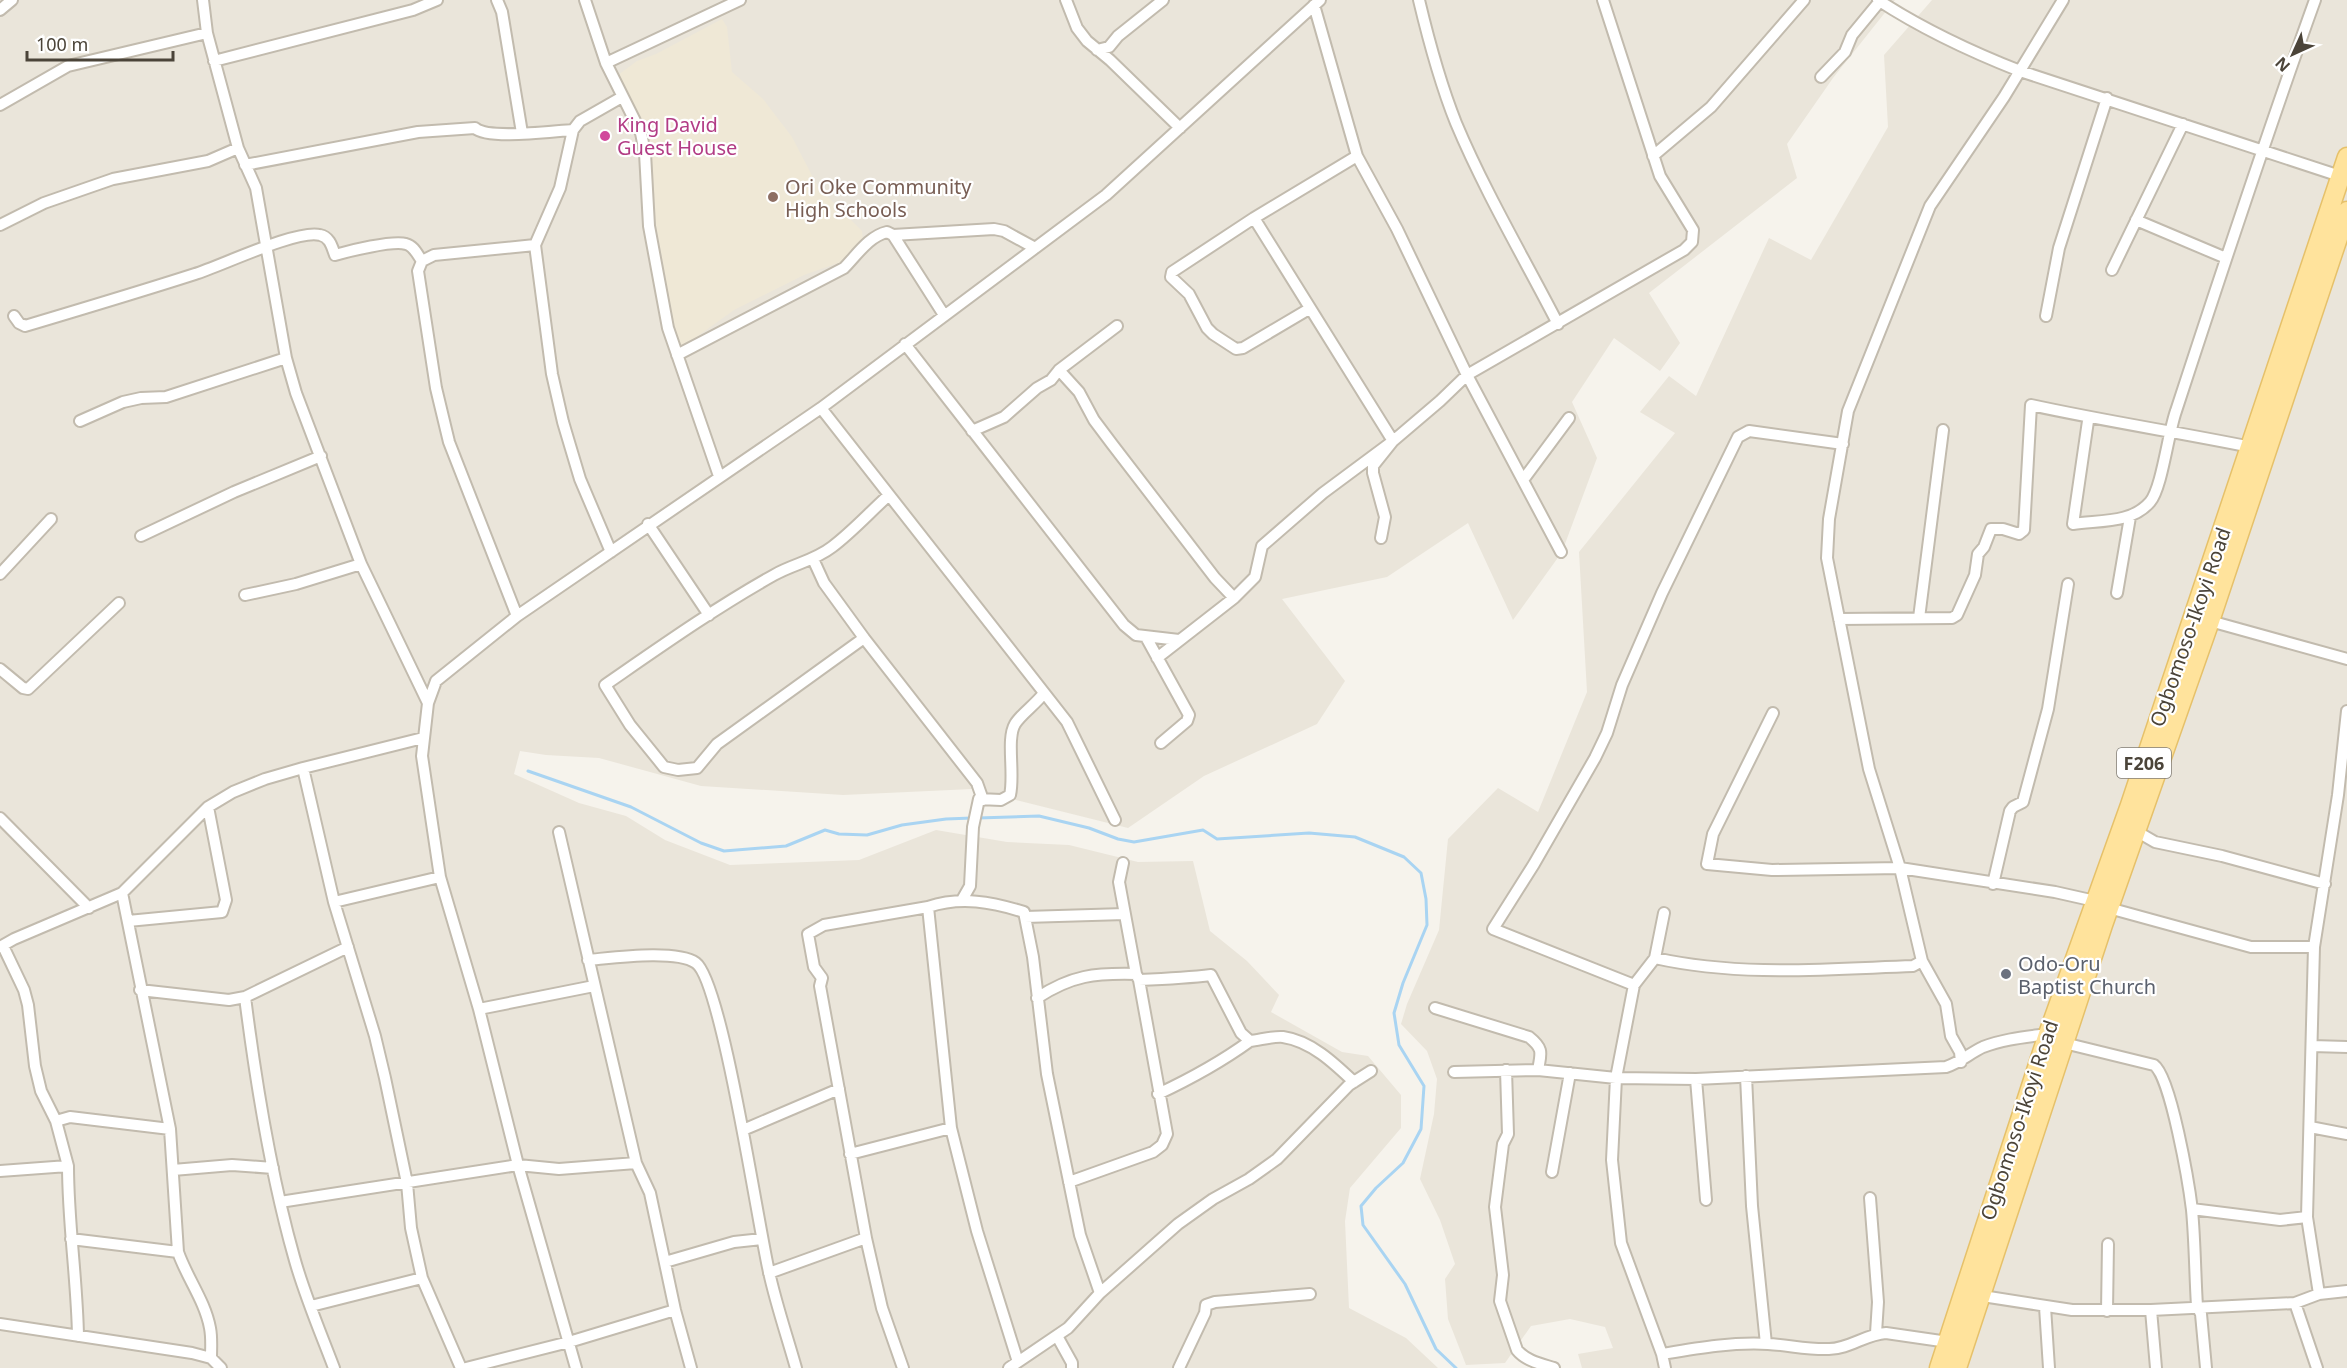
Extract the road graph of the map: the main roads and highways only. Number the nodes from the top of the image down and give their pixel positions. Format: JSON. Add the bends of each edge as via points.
{"nodes":[{"id":1,"x":2347,"y":158,"type":"edge"},
{"id":2,"x":2347,"y":211,"type":"edge"},
{"id":3,"x":2103,"y":902,"type":"junction"},
{"id":4,"x":1971,"y":1294,"type":"junction"},
{"id":5,"x":1939,"y":1368,"type":"edge"},
{"id":6,"x":1957,"y":1368,"type":"edge"}],
"edges":[{"from":1,"to":3,"type":"main road","name":"Ogbomoso-Ikoyi Road","number":"F206","via":[[2130,805]]},
{"from":2,"to":3,"type":"main road","name":"Ogbomoso-Ikoyi Road","number":"F206","via":[[2136,831]]},
{"from":3,"to":4,"type":"main road","name":"Ogbomoso-Ikoyi Road","number":"F206","via":[[2064,1042]]},
{"from":3,"to":4,"type":"main road","name":"Ogbomoso-Ikoyi Road","number":"F206","via":[[2048,1034]]},
{"from":4,"to":5,"type":"main road","name":"Ogbomoso-Ikoyi Road","number":"F206"},
{"from":4,"to":6,"type":"main road","name":"Ogbomoso-Ikoyi Road","number":"F206"}]}
